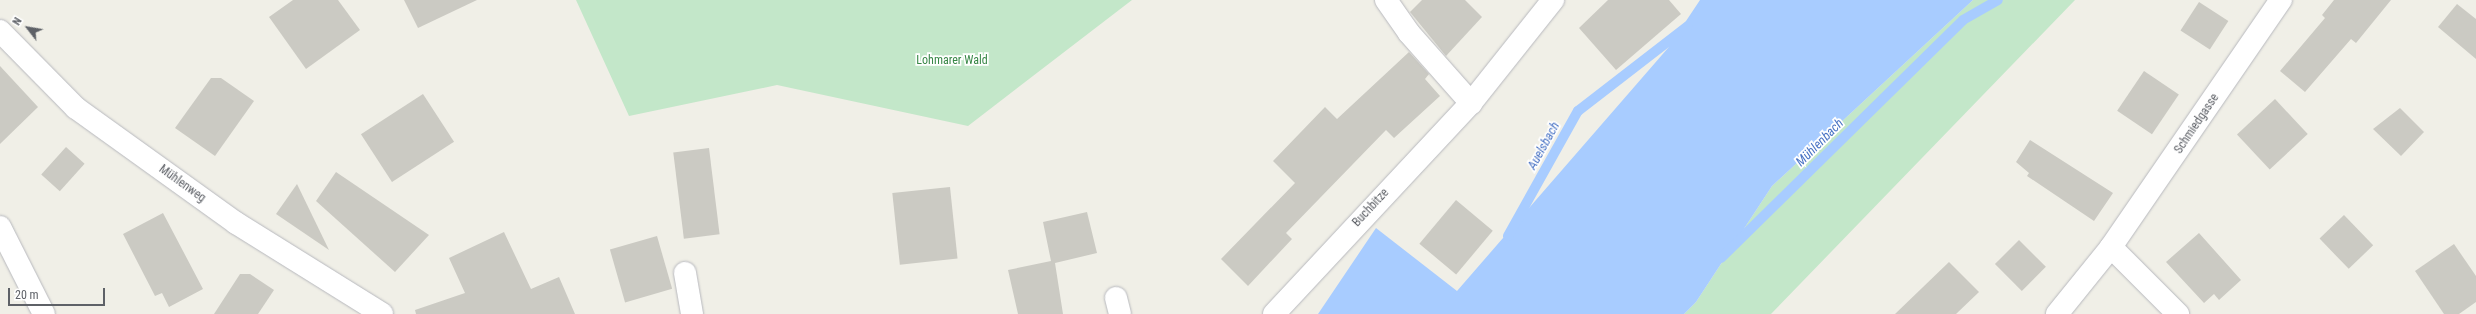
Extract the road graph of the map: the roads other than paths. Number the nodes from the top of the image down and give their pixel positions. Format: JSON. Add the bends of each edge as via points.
{"nodes":[{"id":1,"x":1386,"y":0,"type":"edge"},
{"id":2,"x":1554,"y":0,"type":"edge"},
{"id":3,"x":2281,"y":0,"type":"edge"},
{"id":4,"x":0,"y":30,"type":"edge"},
{"id":5,"x":1471,"y":103,"type":"junction"},
{"id":6,"x":0,"y":227,"type":"edge"},
{"id":7,"x":2111,"y":247,"type":"junction"},
{"id":8,"x":685,"y":273,"type":"dead end"},
{"id":9,"x":44,"y":314,"type":"edge"},
{"id":10,"x":382,"y":314,"type":"edge"},
{"id":11,"x":692,"y":314,"type":"edge"},
{"id":12,"x":1274,"y":314,"type":"edge"},
{"id":13,"x":2057,"y":314,"type":"edge"},
{"id":14,"x":2178,"y":314,"type":"edge"}],
"edges":[{"from":1,"to":5,"type":"street","via":[[1409,33]]},
{"from":2,"to":5,"type":"street","name":"Buchbitze"},
{"from":3,"to":7,"type":"street","name":"Schmiedgasse"},
{"from":4,"to":10,"type":"street","name":"Mühlenweg","via":[[76,108],[236,223]]},
{"from":5,"to":12,"type":"street","name":"Buchbitze"},
{"from":6,"to":9,"type":"street"},
{"from":7,"to":13,"type":"street","name":"Schmiedgasse"},
{"from":7,"to":14,"type":"street"},
{"from":8,"to":11,"type":"street"}]}
